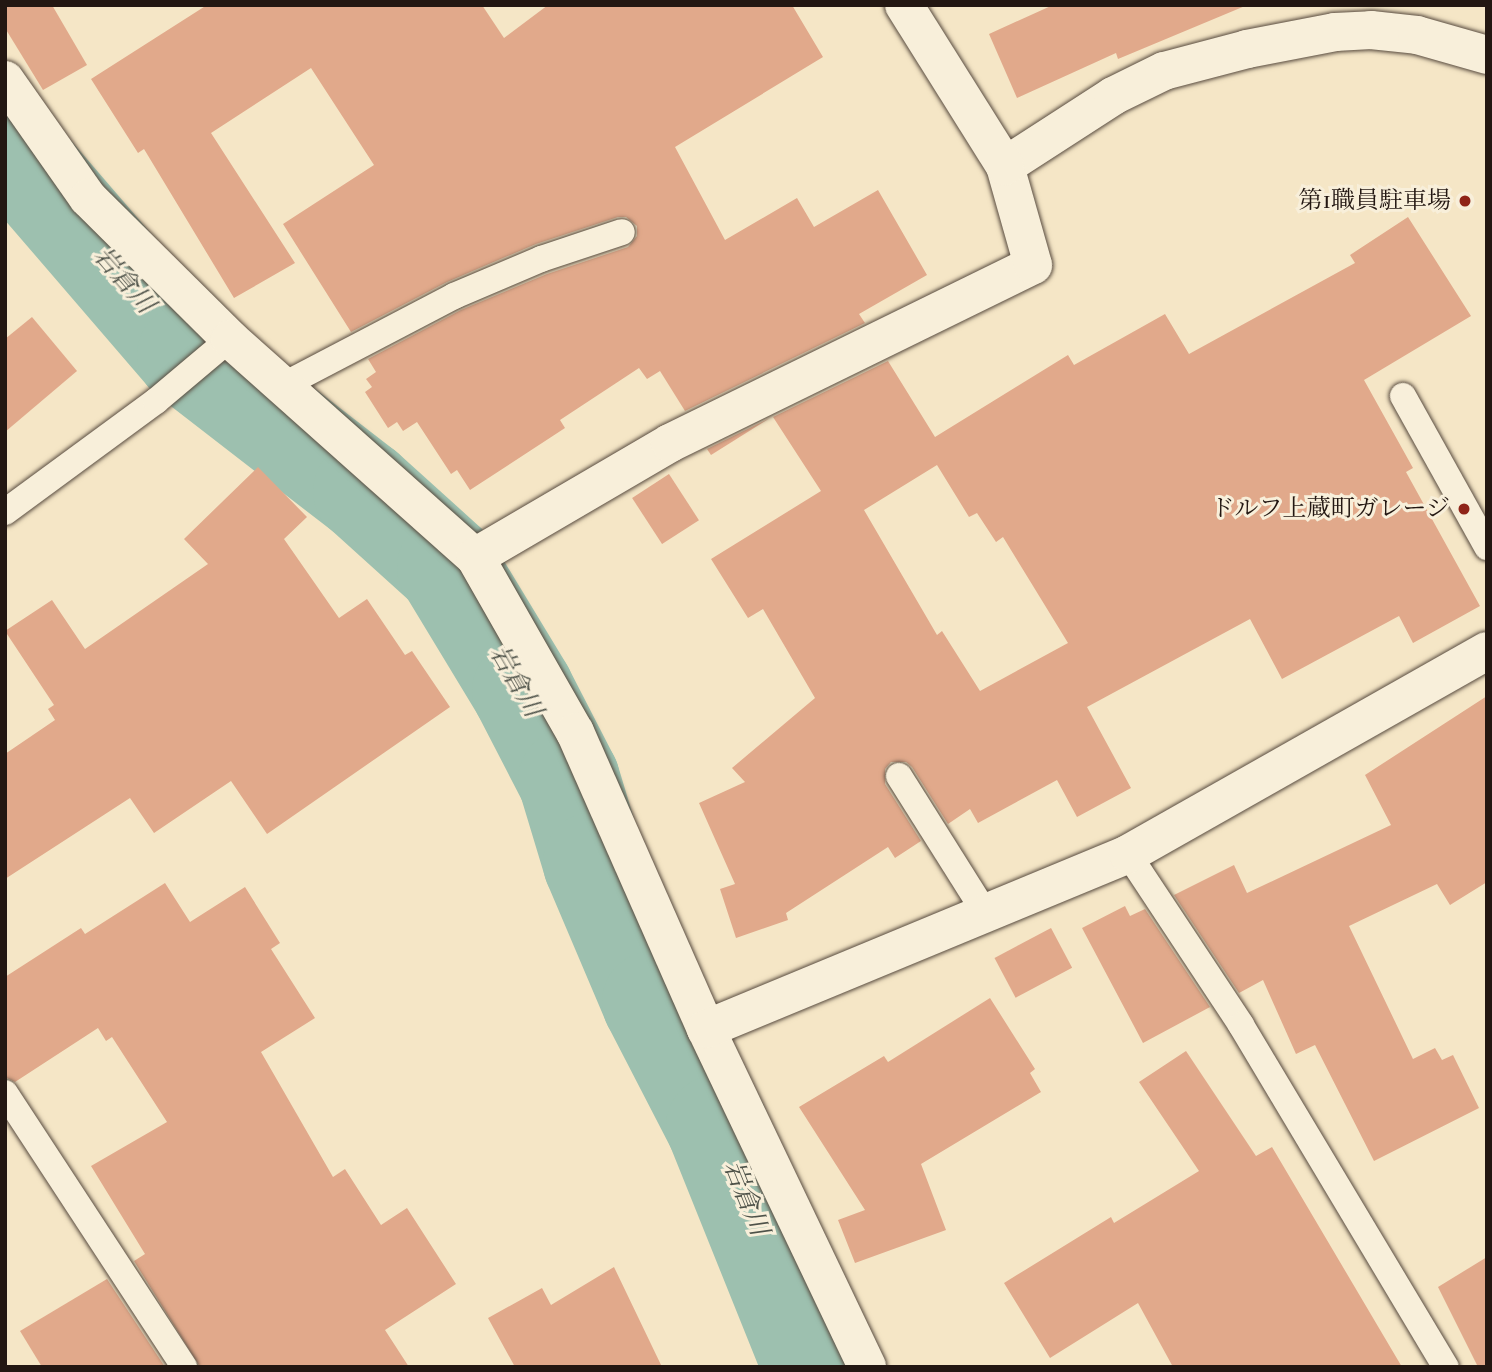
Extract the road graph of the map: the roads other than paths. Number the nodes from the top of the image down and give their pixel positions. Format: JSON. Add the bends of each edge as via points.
{"nodes":[{"id":1,"x":904,"y":5,"type":"edge"},
{"id":2,"x":1487,"y":55,"type":"edge"},
{"id":3,"x":5,"y":80,"type":"edge"},
{"id":4,"x":1004,"y":166,"type":"junction"},
{"id":5,"x":622,"y":232,"type":"dead end"},
{"id":6,"x":228,"y":340,"type":"junction"},
{"id":7,"x":285,"y":385,"type":"junction"},
{"id":8,"x":1403,"y":396,"type":"dead end"},
{"id":9,"x":5,"y":512,"type":"edge"},
{"id":10,"x":1487,"y":547,"type":"edge"},
{"id":11,"x":475,"y":557,"type":"junction"},
{"id":12,"x":1487,"y":651,"type":"edge"},
{"id":13,"x":899,"y":776,"type":"dead end"},
{"id":14,"x":1128,"y":854,"type":"junction"},
{"id":15,"x":984,"y":911,"type":"junction"},
{"id":16,"x":706,"y":1029,"type":"junction"},
{"id":17,"x":5,"y":1093,"type":"edge"},
{"id":18,"x":184,"y":1367,"type":"edge"},
{"id":19,"x":867,"y":1367,"type":"edge"},
{"id":20,"x":1446,"y":1367,"type":"edge"}],
"edges":[{"from":1,"to":4,"type":"street"},
{"from":2,"to":4,"type":"street","via":[[1417,35],[1371,30],[1247,48],[1164,71],[1113,96]]},
{"from":3,"to":6,"type":"street","via":[[88,198]]},
{"from":4,"to":11,"type":"street","via":[[1033,265],[827,362],[670,443]]},
{"from":5,"to":7,"type":"lane","via":[[541,259],[454,296]]},
{"from":6,"to":7,"type":"street"},
{"from":6,"to":9,"type":"lane","via":[[156,401]]},
{"from":7,"to":11,"type":"street"},
{"from":8,"to":10,"type":"lane"},
{"from":11,"to":16,"type":"street","via":[[575,732]]},
{"from":12,"to":14,"type":"street"},
{"from":13,"to":15,"type":"lane"},
{"from":14,"to":15,"type":"street"},
{"from":14,"to":20,"type":"lane","via":[[1241,1025]]},
{"from":15,"to":16,"type":"street"},
{"from":16,"to":19,"type":"street"},
{"from":17,"to":18,"type":"lane"}]}
